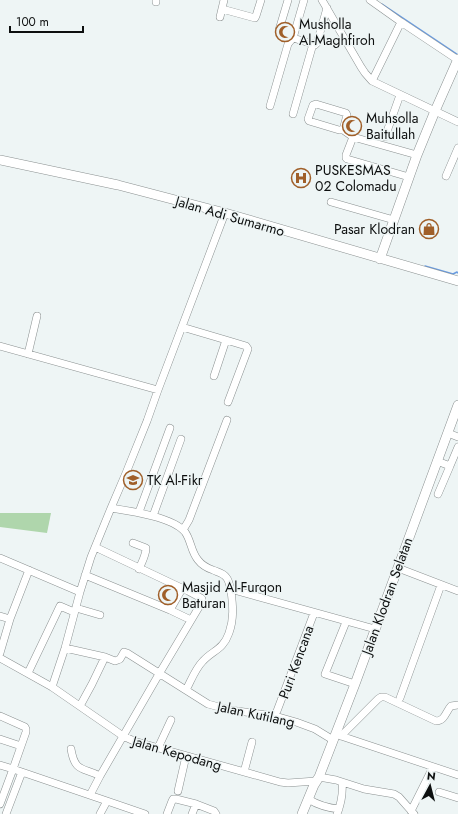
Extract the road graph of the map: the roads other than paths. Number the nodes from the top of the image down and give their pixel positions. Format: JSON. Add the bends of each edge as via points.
{"nodes":[{"id":1,"x":224,"y":0,"type":"edge"},
{"id":2,"x":261,"y":0,"type":"edge"},
{"id":3,"x":288,"y":0,"type":"edge"},
{"id":4,"x":304,"y":0,"type":"edge"},
{"id":5,"x":322,"y":0,"type":"edge"},
{"id":6,"x":370,"y":0,"type":"edge"},
{"id":7,"x":327,"y":8,"type":"junction"},
{"id":8,"x":222,"y":9,"type":"junction"},
{"id":9,"x":220,"y":17,"type":"dead end"},
{"id":10,"x":401,"y":22,"type":"junction"},
{"id":11,"x":279,"y":30,"type":"dead end"},
{"id":12,"x":291,"y":40,"type":"junction"},
{"id":13,"x":312,"y":47,"type":"junction"},
{"id":14,"x":456,"y":59,"type":"edge"},
{"id":15,"x":372,"y":80,"type":"junction"},
{"id":16,"x":400,"y":95,"type":"junction"},
{"id":17,"x":270,"y":106,"type":"dead end"},
{"id":18,"x":432,"y":110,"type":"junction"},
{"id":19,"x":293,"y":114,"type":"dead end"},
{"id":20,"x":457,"y":120,"type":"edge"},
{"id":21,"x":343,"y":130,"type":"junction"},
{"id":22,"x":386,"y":136,"type":"dead end"},
{"id":23,"x":353,"y":137,"type":"junction"},
{"id":24,"x":458,"y":148,"type":"edge"},
{"id":25,"x":415,"y":155,"type":"junction"},
{"id":26,"x":0,"y":160,"type":"edge"},
{"id":27,"x":446,"y":176,"type":"dead end"},
{"id":28,"x":406,"y":181,"type":"junction"},
{"id":29,"x":331,"y":202,"type":"dead end"},
{"id":30,"x":225,"y":213,"type":"junction"},
{"id":31,"x":394,"y":220,"type":"junction"},
{"id":32,"x":380,"y":259,"type":"junction"},
{"id":33,"x":458,"y":281,"type":"edge"},
{"id":34,"x":37,"y":316,"type":"dead end"},
{"id":35,"x":182,"y":327,"type":"junction"},
{"id":36,"x":226,"y":340,"type":"junction"},
{"id":37,"x":0,"y":346,"type":"edge"},
{"id":38,"x":28,"y":354,"type":"junction"},
{"id":39,"x":214,"y":376,"type":"dead end"},
{"id":40,"x":158,"y":390,"type":"junction"},
{"id":41,"x":228,"y":402,"type":"dead end"},
{"id":42,"x":458,"y":405,"type":"edge"},
{"id":43,"x":227,"y":420,"type":"dead end"},
{"id":44,"x":170,"y":428,"type":"dead end"},
{"id":45,"x":448,"y":433,"type":"junction"},
{"id":46,"x":458,"y":437,"type":"edge"},
{"id":47,"x":180,"y":439,"type":"dead end"},
{"id":48,"x":163,"y":446,"type":"junction"},
{"id":49,"x":458,"y":447,"type":"edge"},
{"id":50,"x":177,"y":450,"type":"junction"},
{"id":51,"x":437,"y":461,"type":"junction"},
{"id":52,"x":450,"y":466,"type":"junction"},
{"id":53,"x":438,"y":494,"type":"dead end"},
{"id":54,"x":111,"y":508,"type":"junction"},
{"id":55,"x":139,"y":512,"type":"junction"},
{"id":56,"x":153,"y":516,"type":"junction"},
{"id":57,"x":183,"y":530,"type":"junction"},
{"id":58,"x":134,"y":543,"type":"dead end"},
{"id":59,"x":95,"y":547,"type":"junction"},
{"id":60,"x":0,"y":558,"type":"edge"},
{"id":61,"x":398,"y":568,"type":"junction"},
{"id":62,"x":139,"y":569,"type":"junction"},
{"id":63,"x":29,"y":570,"type":"junction"},
{"id":64,"x":85,"y":575,"type":"junction"},
{"id":65,"x":441,"y":585,"type":"junction"},
{"id":66,"x":182,"y":589,"type":"junction"},
{"id":67,"x":230,"y":589,"type":"junction"},
{"id":68,"x":458,"y":591,"type":"edge"},
{"id":69,"x":80,"y":592,"type":"junction"},
{"id":70,"x":75,"y":610,"type":"junction"},
{"id":71,"x":170,"y":610,"type":"junction"},
{"id":72,"x":314,"y":613,"type":"junction"},
{"id":73,"x":100,"y":615,"type":"dead end"},
{"id":74,"x":0,"y":616,"type":"edge"},
{"id":75,"x":10,"y":619,"type":"junction"},
{"id":76,"x":191,"y":620,"type":"junction"},
{"id":77,"x":346,"y":622,"type":"junction"},
{"id":78,"x":375,"y":629,"type":"junction"},
{"id":79,"x":65,"y":648,"type":"junction"},
{"id":80,"x":0,"y":653,"type":"edge"},
{"id":81,"x":105,"y":657,"type":"junction"},
{"id":82,"x":0,"y":658,"type":"edge"},
{"id":83,"x":28,"y":674,"type":"junction"},
{"id":84,"x":159,"y":674,"type":"junction"},
{"id":85,"x":355,"y":684,"type":"junction"},
{"id":86,"x":52,"y":687,"type":"junction"},
{"id":87,"x":186,"y":690,"type":"junction"},
{"id":88,"x":400,"y":698,"type":"dead end"},
{"id":89,"x":458,"y":705,"type":"edge"},
{"id":90,"x":80,"y":706,"type":"junction"},
{"id":91,"x":277,"y":711,"type":"dead end"},
{"id":92,"x":0,"y":716,"type":"edge"},
{"id":93,"x":171,"y":720,"type":"dead end"},
{"id":94,"x":123,"y":736,"type":"junction"},
{"id":95,"x":337,"y":737,"type":"junction"},
{"id":96,"x":0,"y":739,"type":"edge"},
{"id":97,"x":252,"y":742,"type":"dead end"},
{"id":98,"x":21,"y":746,"type":"junction"},
{"id":99,"x":158,"y":748,"type":"junction"},
{"id":100,"x":71,"y":749,"type":"dead end"},
{"id":101,"x":186,"y":756,"type":"junction"},
{"id":102,"x":0,"y":765,"type":"edge"},
{"id":103,"x":433,"y":767,"type":"junction"},
{"id":104,"x":13,"y":769,"type":"junction"},
{"id":105,"x":22,"y":772,"type":"junction"},
{"id":106,"x":244,"y":772,"type":"junction"},
{"id":107,"x":458,"y":775,"type":"edge"},
{"id":108,"x":99,"y":778,"type":"junction"},
{"id":109,"x":314,"y":786,"type":"junction"},
{"id":110,"x":342,"y":786,"type":"junction"},
{"id":111,"x":178,"y":791,"type":"dead end"},
{"id":112,"x":439,"y":792,"type":"dead end"},
{"id":113,"x":2,"y":793,"type":"edge"},
{"id":114,"x":90,"y":795,"type":"junction"},
{"id":115,"x":458,"y":798,"type":"edge"},
{"id":116,"x":107,"y":801,"type":"junction"},
{"id":117,"x":0,"y":804,"type":"edge"},
{"id":118,"x":196,"y":804,"type":"junction"},
{"id":119,"x":338,"y":811,"type":"edge"},
{"id":120,"x":103,"y":813,"type":"edge"},
{"id":121,"x":413,"y":813,"type":"edge"},
{"id":122,"x":6,"y":814,"type":"edge"},
{"id":123,"x":145,"y":814,"type":"edge"},
{"id":124,"x":167,"y":814,"type":"edge"},
{"id":125,"x":192,"y":814,"type":"edge"},
{"id":126,"x":216,"y":814,"type":"edge"},
{"id":127,"x":302,"y":814,"type":"edge"}],
"edges":[{"from":1,"to":8,"type":"street"},
{"from":2,"to":8,"type":"street","via":[[255,18]]},
{"from":3,"to":11,"type":"street"},
{"from":4,"to":12,"type":"street"},
{"from":5,"to":7,"type":"street"},
{"from":6,"to":10,"type":"street"},
{"from":7,"to":13,"type":"street","via":[[317,43]]},
{"from":7,"to":15,"type":"street","via":[[365,73]]},
{"from":8,"to":9,"type":"street"},
{"from":10,"to":14,"type":"street"},
{"from":10,"to":15,"type":"street"},
{"from":12,"to":13,"type":"street"},
{"from":12,"to":17,"type":"street"},
{"from":13,"to":19,"type":"street"},
{"from":14,"to":18,"type":"main road"},
{"from":15,"to":16,"type":"street"},
{"from":16,"to":18,"type":"street"},
{"from":16,"to":22,"type":"street"},
{"from":18,"to":20,"type":"street"},
{"from":18,"to":25,"type":"main road"},
{"from":21,"to":21,"type":"street","via":[[309,121],[313,105],[346,113]]},
{"from":21,"to":23,"type":"street"},
{"from":23,"to":25,"type":"street"},
{"from":23,"to":28,"type":"street","via":[[347,159]]},
{"from":24,"to":27,"type":"street"},
{"from":25,"to":28,"type":"main road"},
{"from":26,"to":30,"type":"main road","name":"Jalan Adi Sumarmo","via":[[118,185]]},
{"from":28,"to":31,"type":"main road"},
{"from":29,"to":31,"type":"street"},
{"from":30,"to":32,"type":"main road","name":"Jalan Adi Sumarmo"},
{"from":30,"to":35,"type":"street"},
{"from":31,"to":32,"type":"main road"},
{"from":32,"to":33,"type":"main road","name":"Jalan Adi Sumarmo"},
{"from":34,"to":38,"type":"street"},
{"from":35,"to":36,"type":"street"},
{"from":35,"to":40,"type":"street"},
{"from":36,"to":39,"type":"street"},
{"from":36,"to":41,"type":"street","via":[[246,346],[248,349]]},
{"from":37,"to":38,"type":"street"},
{"from":38,"to":40,"type":"street"},
{"from":40,"to":54,"type":"street"},
{"from":42,"to":45,"type":"main road","name":"Jalan Klodran Selatan"},
{"from":43,"to":57,"type":"street"},
{"from":44,"to":48,"type":"street"},
{"from":45,"to":46,"type":"street"},
{"from":45,"to":51,"type":"main road","name":"Jalan Klodran Selatan"},
{"from":47,"to":50,"type":"street"},
{"from":48,"to":50,"type":"street"},
{"from":48,"to":55,"type":"street"},
{"from":49,"to":52,"type":"street"},
{"from":50,"to":56,"type":"street"},
{"from":51,"to":52,"type":"street"},
{"from":51,"to":61,"type":"main road","name":"Jalan Klodran Selatan"},
{"from":52,"to":53,"type":"street"},
{"from":54,"to":55,"type":"street"},
{"from":54,"to":59,"type":"street"},
{"from":55,"to":56,"type":"street"},
{"from":56,"to":57,"type":"street","via":[[169,521]]},
{"from":57,"to":67,"type":"street","via":[[198,560],[226,577]]},
{"from":58,"to":62,"type":"street","via":[[146,548]]},
{"from":59,"to":62,"type":"street"},
{"from":59,"to":64,"type":"street"},
{"from":60,"to":63,"type":"street"},
{"from":61,"to":65,"type":"street"},
{"from":61,"to":78,"type":"main road","name":"Jalan Klodran Selatan"},
{"from":62,"to":66,"type":"street"},
{"from":63,"to":69,"type":"street"},
{"from":63,"to":75,"type":"street"},
{"from":64,"to":69,"type":"street"},
{"from":64,"to":71,"type":"street"},
{"from":65,"to":68,"type":"street"},
{"from":65,"to":88,"type":"street"},
{"from":66,"to":71,"type":"street"},
{"from":66,"to":76,"type":"street","via":[[202,599]]},
{"from":67,"to":72,"type":"street"},
{"from":67,"to":87,"type":"street","via":[[233,613],[227,639],[199,666]]},
{"from":69,"to":70,"type":"street"},
{"from":70,"to":73,"type":"street"},
{"from":70,"to":79,"type":"street"},
{"from":70,"to":83,"type":"street","via":[[60,606]]},
{"from":71,"to":76,"type":"street"},
{"from":72,"to":77,"type":"street"},
{"from":72,"to":91,"type":"street","name":"Puri Kencana"},
{"from":74,"to":75,"type":"street"},
{"from":75,"to":80,"type":"street"},
{"from":76,"to":84,"type":"street"},
{"from":77,"to":78,"type":"street"},
{"from":77,"to":85,"type":"street","via":[[325,674]]},
{"from":78,"to":85,"type":"main road","name":"Jalan Klodran Selatan"},
{"from":79,"to":81,"type":"street"},
{"from":79,"to":86,"type":"street"},
{"from":81,"to":84,"type":"street","name":"Jalan Kutilang","via":[[118,660],[125,652]]},
{"from":81,"to":90,"type":"street"},
{"from":82,"to":83,"type":"street","name":"Jalan Kepodang"},
{"from":83,"to":86,"type":"street","name":"Jalan Kepodang"},
{"from":84,"to":87,"type":"street","name":"Jalan Kutilang"},
{"from":84,"to":94,"type":"street"},
{"from":85,"to":95,"type":"main road","name":"Jalan Klodran Selatan"},
{"from":86,"to":90,"type":"street","name":"Jalan Kepodang"},
{"from":87,"to":95,"type":"street","name":"Jalan Kutilang","via":[[208,704],[230,710],[275,716]]},
{"from":89,"to":95,"type":"street","via":[[451,706],[443,719],[436,721],[381,697]]},
{"from":90,"to":94,"type":"street","name":"Jalan Kepodang"},
{"from":92,"to":98,"type":"street","via":[[25,727],[26,732]]},
{"from":93,"to":99,"type":"street"},
{"from":94,"to":99,"type":"street","name":"Jalan Kepodang"},
{"from":94,"to":108,"type":"street"},
{"from":95,"to":103,"type":"street","name":"Jalan Kutilang"},
{"from":95,"to":109,"type":"main road","name":"Jalan Klodran Selatan"},
{"from":96,"to":98,"type":"street"},
{"from":97,"to":106,"type":"street"},
{"from":98,"to":104,"type":"street"},
{"from":99,"to":101,"type":"street","name":"Jalan Kepodang"},
{"from":100,"to":108,"type":"street","via":[[73,760],[78,766]]},
{"from":101,"to":106,"type":"street","name":"Jalan Kepodang"},
{"from":101,"to":111,"type":"street"},
{"from":102,"to":104,"type":"street"},
{"from":103,"to":107,"type":"street","name":"Jalan Kutilang"},
{"from":103,"to":121,"type":"street"},
{"from":104,"to":105,"type":"street"},
{"from":104,"to":113,"type":"street"},
{"from":105,"to":114,"type":"street"},
{"from":105,"to":122,"type":"street"},
{"from":106,"to":109,"type":"street","name":"Jalan Kepodang","via":[[288,783]]},
{"from":108,"to":114,"type":"street"},
{"from":109,"to":110,"type":"street","via":[[336,780]]},
{"from":109,"to":119,"type":"street","via":[[315,804]]},
{"from":109,"to":127,"type":"main road","name":"Jalan Klodran Selatan"},
{"from":110,"to":119,"type":"street"},
{"from":110,"to":121,"type":"street","via":[[394,794]]},
{"from":112,"to":115,"type":"street"},
{"from":113,"to":117,"type":"street"},
{"from":114,"to":116,"type":"street"},
{"from":116,"to":120,"type":"street"},
{"from":116,"to":123,"type":"street"},
{"from":118,"to":124,"type":"street","via":[[173,800]]},
{"from":118,"to":125,"type":"street"},
{"from":118,"to":126,"type":"street","via":[[213,810]]}]}
